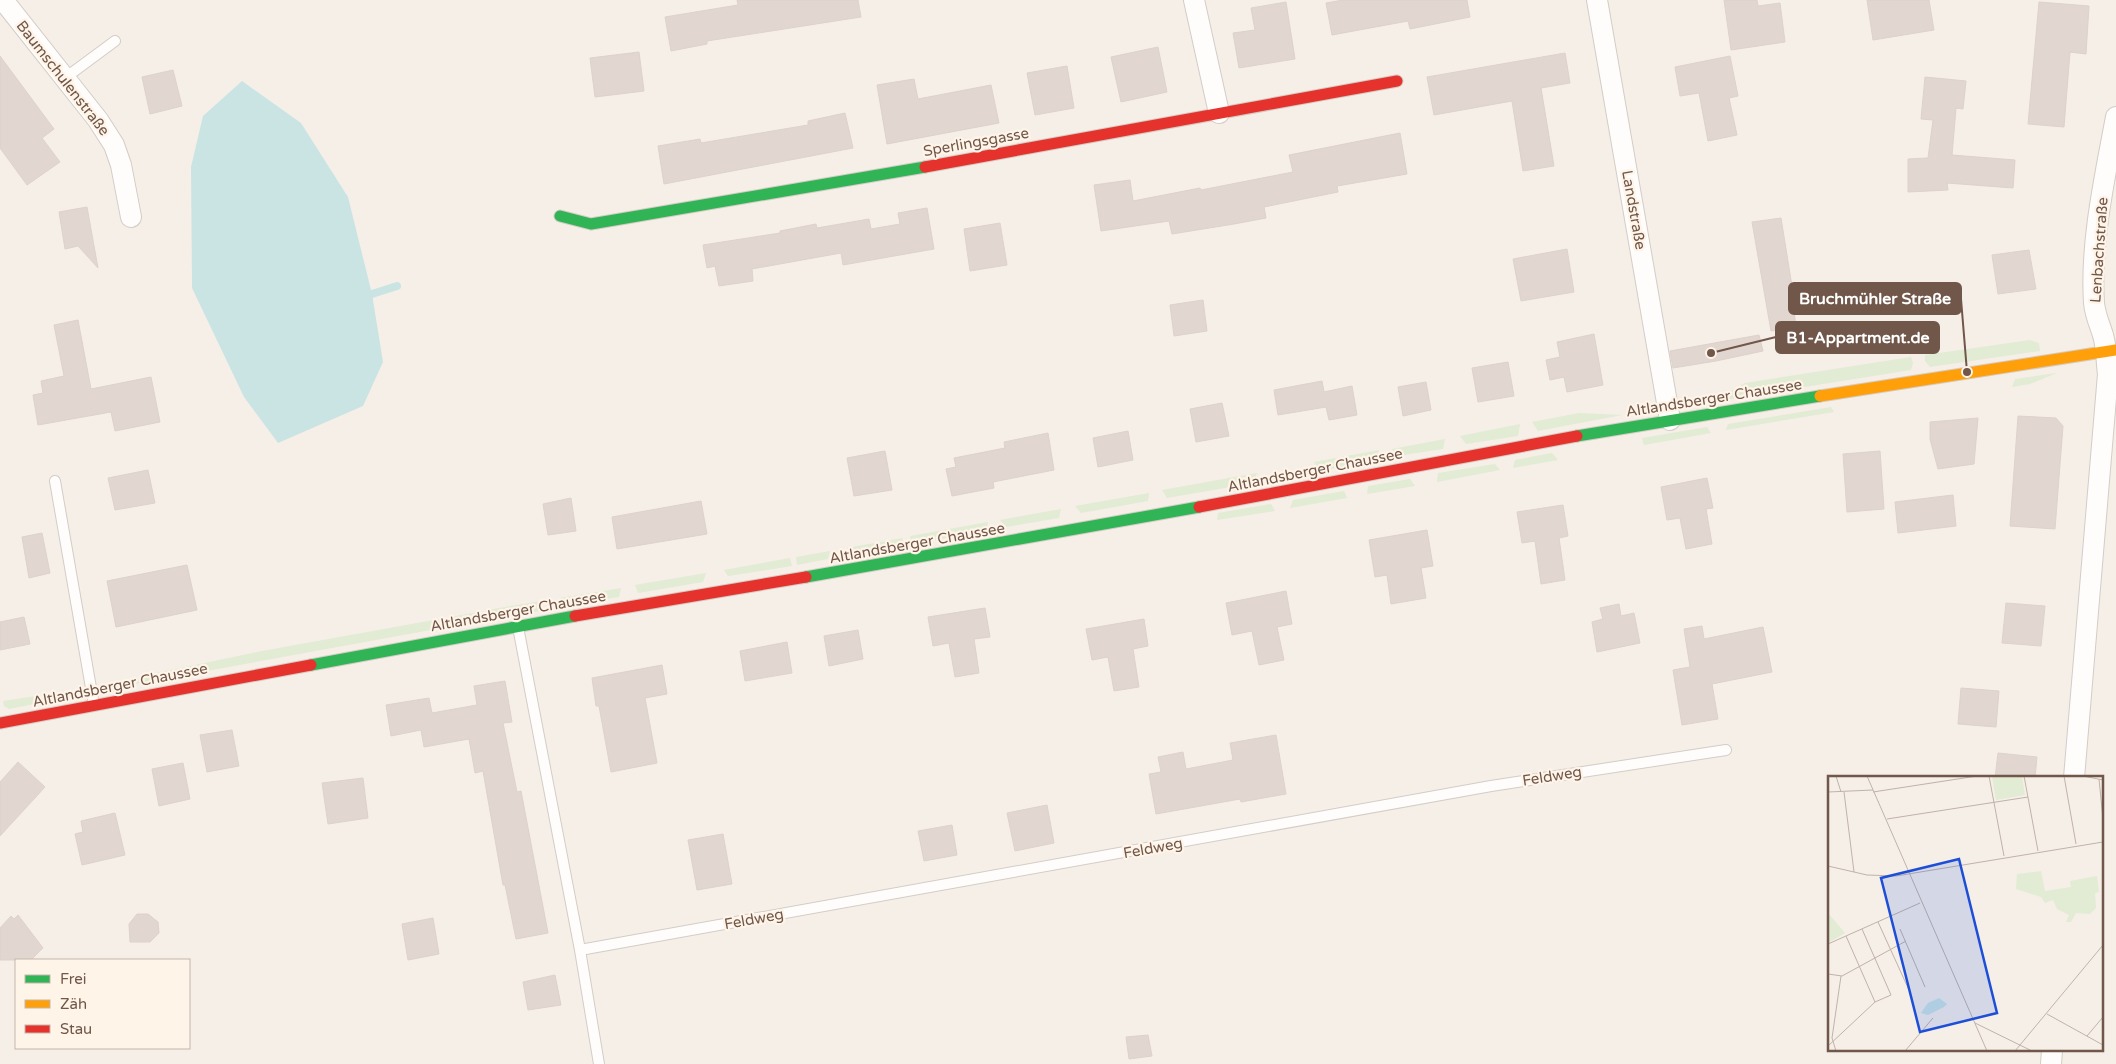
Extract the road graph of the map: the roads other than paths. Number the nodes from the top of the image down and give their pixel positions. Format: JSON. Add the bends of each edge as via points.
{"nodes":[{"id":1,"x":3,"y":0,"type":"edge"},
{"id":2,"x":1194,"y":0,"type":"edge"},
{"id":3,"x":1597,"y":0,"type":"edge"},
{"id":4,"x":115,"y":41,"type":"dead end"},
{"id":5,"x":65,"y":78,"type":"junction"},
{"id":6,"x":1397,"y":81,"type":"dead end"},
{"id":7,"x":1219,"y":113,"type":"junction"},
{"id":8,"x":2116,"y":117,"type":"edge"},
{"id":9,"x":560,"y":216,"type":"dead end"},
{"id":10,"x":132,"y":217,"type":"dead end"},
{"id":11,"x":2110,"y":351,"type":"edge"},
{"id":12,"x":1670,"y":420,"type":"junction"},
{"id":13,"x":55,"y":481,"type":"dead end"},
{"id":14,"x":518,"y":626,"type":"junction"},
{"id":15,"x":94,"y":706,"type":"junction"},
{"id":16,"x":0,"y":723,"type":"edge"},
{"id":17,"x":1726,"y":750,"type":"dead end"},
{"id":18,"x":2074,"y":776,"type":"edge"},
{"id":19,"x":580,"y":950,"type":"junction"},
{"id":20,"x":599,"y":1064,"type":"edge"}],
"edges":[{"from":1,"to":5,"type":"street","name":"Baumschulenstraße"},
{"from":2,"to":7,"type":"street"},
{"from":3,"to":12,"type":"street","name":"Landstraße"},
{"from":4,"to":5,"type":"lane"},
{"from":5,"to":10,"type":"street","name":"Baumschulenstraße","via":[[114,145]]},
{"from":6,"to":7,"type":"main road","name":"Sperlingsgasse"},
{"from":7,"to":9,"type":"main road","name":"Sperlingsgasse","via":[[804,189],[591,224]]},
{"from":8,"to":11,"type":"street","name":"Lenbachstraße","via":[[2100,204],[2094,279],[2098,325]]},
{"from":11,"to":12,"type":"main road","name":"Altlandsberger Chaussee"},
{"from":11,"to":18,"type":"street","name":"Lenbachstraße"},
{"from":12,"to":14,"type":"main road","name":"Altlandsberger Chaussee","via":[[927,557]]},
{"from":13,"to":15,"type":"lane"},
{"from":14,"to":15,"type":"main road","name":"Altlandsberger Chaussee"},
{"from":14,"to":19,"type":"lane"},
{"from":15,"to":16,"type":"main road","name":"Altlandsberger Chaussee"},
{"from":17,"to":19,"type":"lane","name":"Feldweg","via":[[1491,786]]},
{"from":19,"to":20,"type":"lane"}]}
